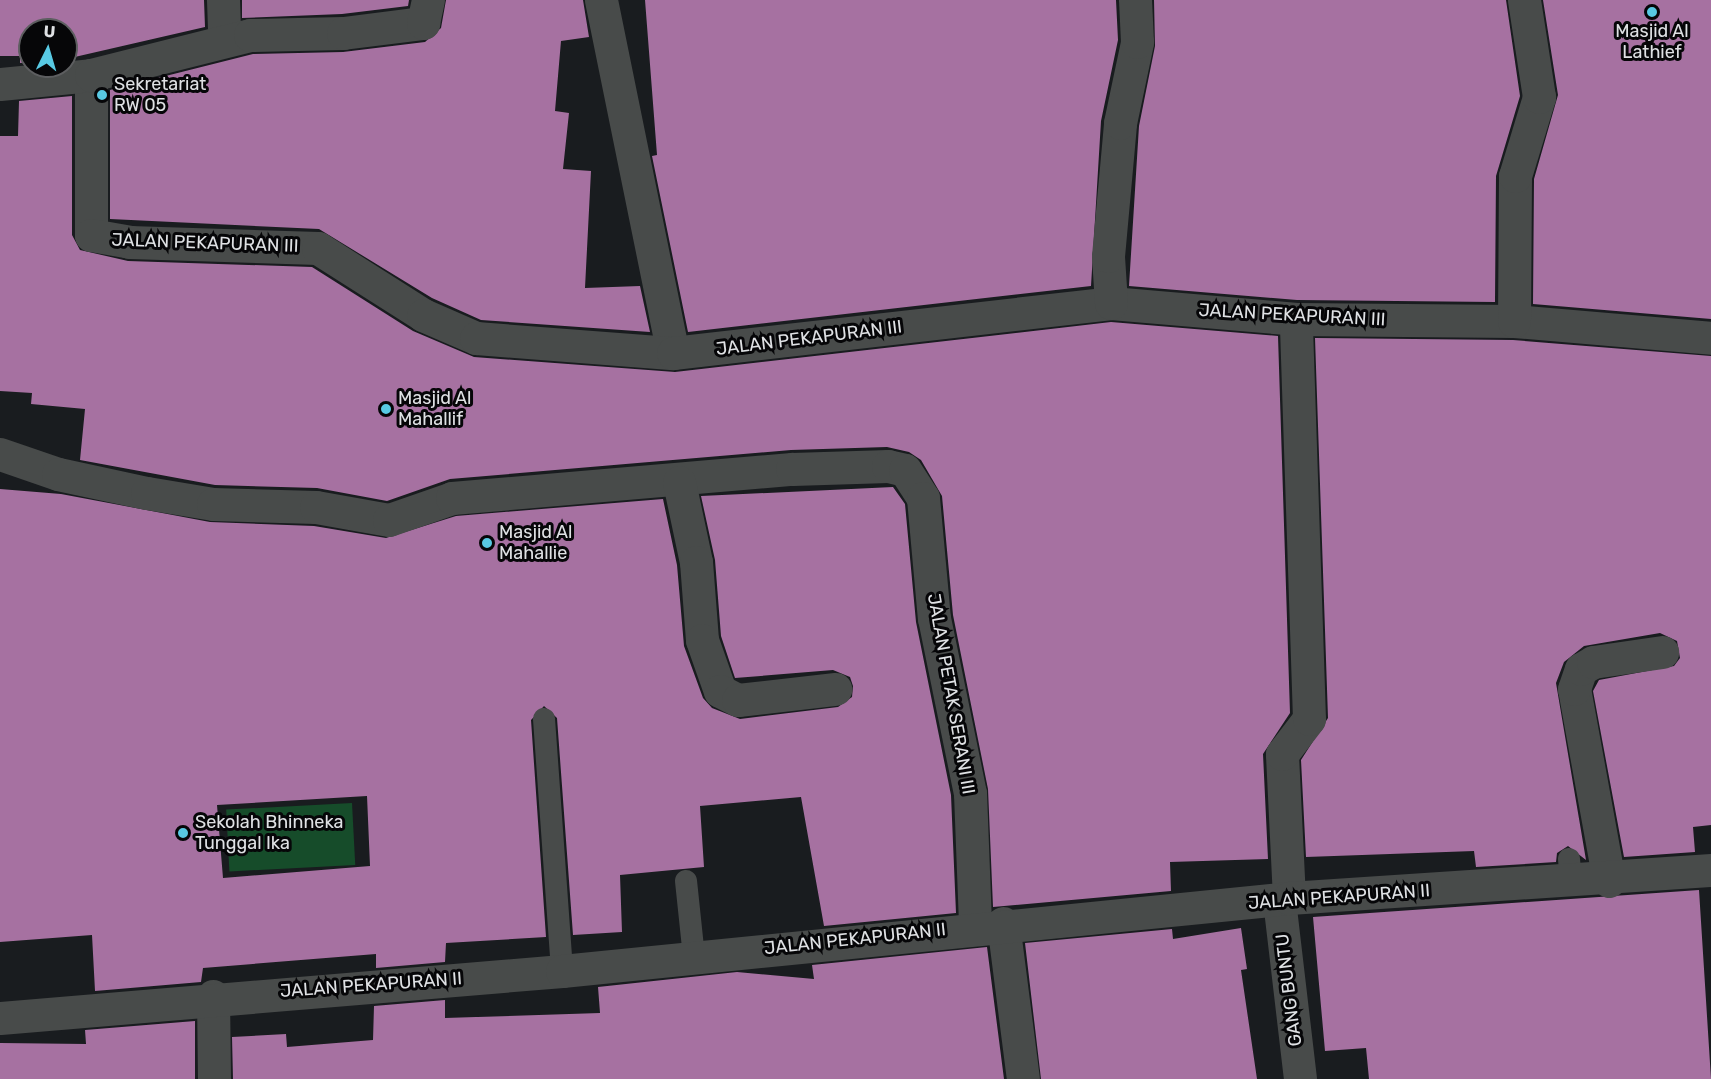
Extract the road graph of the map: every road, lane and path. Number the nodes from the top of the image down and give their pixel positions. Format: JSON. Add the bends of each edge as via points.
{"nodes":[{"id":1,"x":223,"y":0,"type":"edge"},
{"id":2,"x":601,"y":0,"type":"edge"},
{"id":3,"x":1135,"y":0,"type":"edge"},
{"id":4,"x":1524,"y":0,"type":"edge"},
{"id":5,"x":426,"y":12,"type":"edge"},
{"id":6,"x":224,"y":38,"type":"junction"},
{"id":7,"x":91,"y":75,"type":"junction"},
{"id":8,"x":0,"y":84,"type":"edge"},
{"id":9,"x":1111,"y":303,"type":"junction"},
{"id":10,"x":1296,"y":319,"type":"junction"},
{"id":11,"x":1514,"y":321,"type":"junction"},
{"id":12,"x":1711,"y":338,"type":"edge"},
{"id":13,"x":673,"y":353,"type":"junction"},
{"id":14,"x":0,"y":454,"type":"edge"},
{"id":15,"x":679,"y":482,"type":"junction"},
{"id":16,"x":1662,"y":652,"type":"dead end"},
{"id":17,"x":836,"y":689,"type":"dead end"},
{"id":18,"x":544,"y":719,"type":"dead end"},
{"id":19,"x":1711,"y":870,"type":"edge"},
{"id":20,"x":686,"y":881,"type":"dead end"},
{"id":21,"x":1609,"y":881,"type":"junction"},
{"id":22,"x":1284,"y":899,"type":"junction"},
{"id":23,"x":989,"y":925,"type":"junction"},
{"id":24,"x":694,"y":957,"type":"junction"},
{"id":25,"x":562,"y":971,"type":"junction"},
{"id":26,"x":213,"y":996,"type":"junction"},
{"id":27,"x":0,"y":1018,"type":"edge"},
{"id":28,"x":214,"y":1079,"type":"edge"},
{"id":29,"x":1023,"y":1079,"type":"edge"},
{"id":30,"x":1300,"y":1079,"type":"edge"}],
"edges":[{"from":1,"to":6,"type":"street"},
{"from":2,"to":13,"type":"street"},
{"from":3,"to":9,"type":"street","via":[[1137,42],[1120,123],[1108,256]]},
{"from":4,"to":11,"type":"street","via":[[1539,97],[1515,176]]},
{"from":5,"to":6,"type":"street"},
{"from":6,"to":7,"type":"street"},
{"from":7,"to":8,"type":"street"},
{"from":7,"to":13,"type":"street","name":"JALAN PEKAPURAN III","via":[[91,235],[97,239],[318,248],[423,315],[476,338]]},
{"from":9,"to":10,"type":"street","name":"JALAN PEKAPURAN III"},
{"from":9,"to":13,"type":"street","name":"JALAN PEKAPURAN III"},
{"from":10,"to":11,"type":"street","name":"JALAN PEKAPURAN III"},
{"from":10,"to":22,"type":"street","name":"GANG BUNTU","via":[[1309,719],[1282,754]]},
{"from":11,"to":12,"type":"street","name":"JALAN PEKAPURAN III"},
{"from":14,"to":15,"type":"street","via":[[58,474],[169,497],[213,504],[316,507],[389,520],[452,498]]},
{"from":15,"to":17,"type":"street","via":[[696,562],[702,640],[720,692],[738,700]]},
{"from":15,"to":23,"type":"street","name":"JALAN PETAK SERANI III","via":[[792,469],[888,466],[905,470],[923,498],[934,618],[970,793]]},
{"from":16,"to":21,"type":"street","via":[[1593,662],[1581,669],[1574,688]]},
{"from":18,"to":25,"type":"lane"},
{"from":19,"to":21,"type":"street","name":"JALAN PEKAPURAN II"},
{"from":20,"to":24,"type":"lane"},
{"from":21,"to":22,"type":"street","name":"JALAN PEKAPURAN II","via":[[1570,871]]},
{"from":22,"to":23,"type":"street","name":"JALAN PEKAPURAN II"},
{"from":22,"to":30,"type":"street","name":"GANG BUNTU"},
{"from":23,"to":24,"type":"street","name":"JALAN PEKAPURAN II"},
{"from":23,"to":29,"type":"street","name":"JALAN PETAK SERANI III"},
{"from":24,"to":25,"type":"street","name":"JALAN PEKAPURAN II"},
{"from":25,"to":26,"type":"street","name":"JALAN PEKAPURAN II"},
{"from":26,"to":27,"type":"street","name":"JALAN PEKAPURAN II"},
{"from":26,"to":28,"type":"street"}]}
